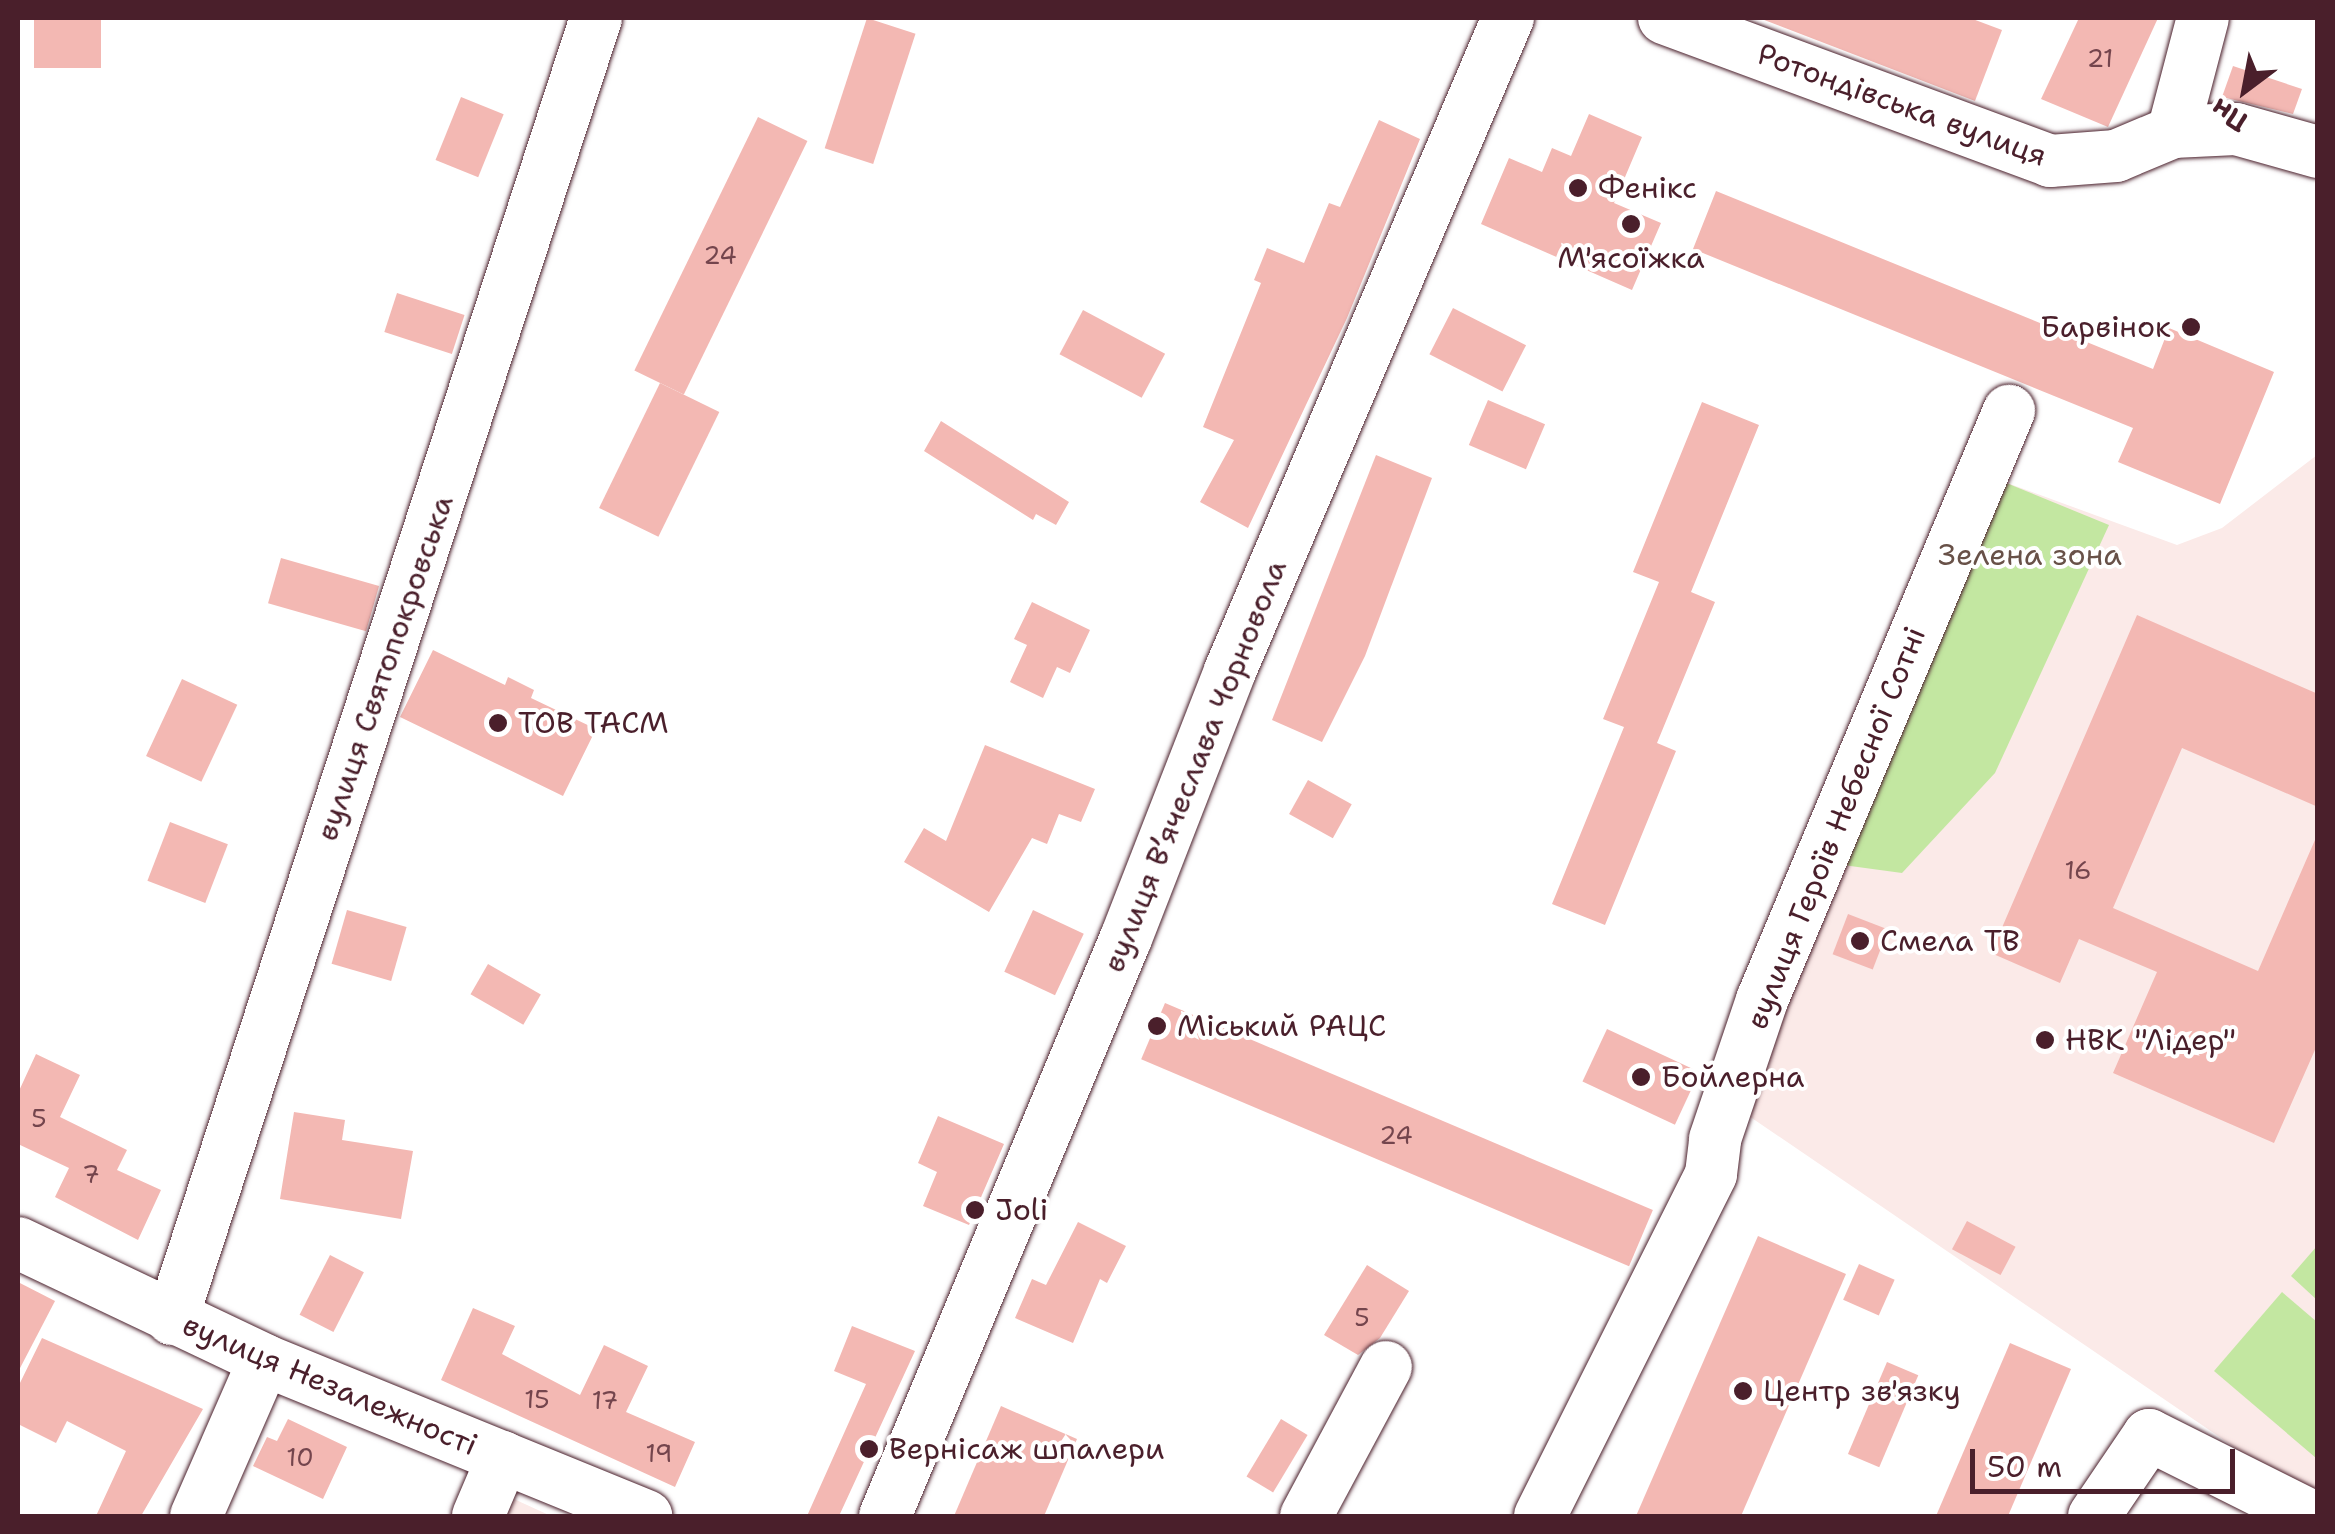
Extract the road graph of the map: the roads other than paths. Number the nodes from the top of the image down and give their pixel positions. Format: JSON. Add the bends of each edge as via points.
{"nodes":[{"id":1,"x":596,"y":18,"type":"edge"},
{"id":2,"x":1508,"y":18,"type":"edge"},
{"id":3,"x":1664,"y":18,"type":"edge"},
{"id":4,"x":2203,"y":18,"type":"edge"},
{"id":5,"x":2173,"y":132,"type":"junction"},
{"id":6,"x":2318,"y":152,"type":"edge"},
{"id":7,"x":2009,"y":411,"type":"dead end"},
{"id":8,"x":18,"y":1243,"type":"edge"},
{"id":9,"x":172,"y":1319,"type":"junction"},
{"id":10,"x":264,"y":1360,"type":"junction"},
{"id":11,"x":1386,"y":1367,"type":"dead end"},
{"id":12,"x":503,"y":1457,"type":"junction"},
{"id":13,"x":196,"y":1516,"type":"edge"},
{"id":14,"x":478,"y":1516,"type":"edge"},
{"id":15,"x":646,"y":1516,"type":"edge"},
{"id":16,"x":885,"y":1516,"type":"edge"},
{"id":17,"x":1306,"y":1516,"type":"edge"},
{"id":18,"x":1540,"y":1516,"type":"edge"},
{"id":19,"x":2094,"y":1516,"type":"edge"},
{"id":20,"x":2311,"y":1516,"type":"edge"}],
"edges":[{"from":1,"to":9,"type":"street","name":"вулиця Святопокровська"},
{"from":2,"to":16,"type":"street","name":"вулиця Вʼячеслава Чорновола","via":[[1230,671]]},
{"from":3,"to":5,"type":"street","name":"Ротондівська вулиця","via":[[2050,162],[2116,156]]},
{"from":4,"to":5,"type":"street"},
{"from":5,"to":6,"type":"street","name":"Ротондівська вулиця","via":[[2236,129]]},
{"from":7,"to":18,"type":"street","name":"вулиця Героїв Небесної Сотні","via":[[1762,1000],[1715,1139],[1711,1174]]},
{"from":8,"to":9,"type":"street","name":"вулиця Незалежності"},
{"from":9,"to":10,"type":"street","name":"вулиця Незалежності"},
{"from":10,"to":12,"type":"street","name":"вулиця Незалежності"},
{"from":10,"to":13,"type":"street"},
{"from":11,"to":17,"type":"street"},
{"from":12,"to":14,"type":"street"},
{"from":12,"to":15,"type":"street","name":"вулиця Незалежності"},
{"from":19,"to":20,"type":"street","via":[[2149,1436]]}]}
